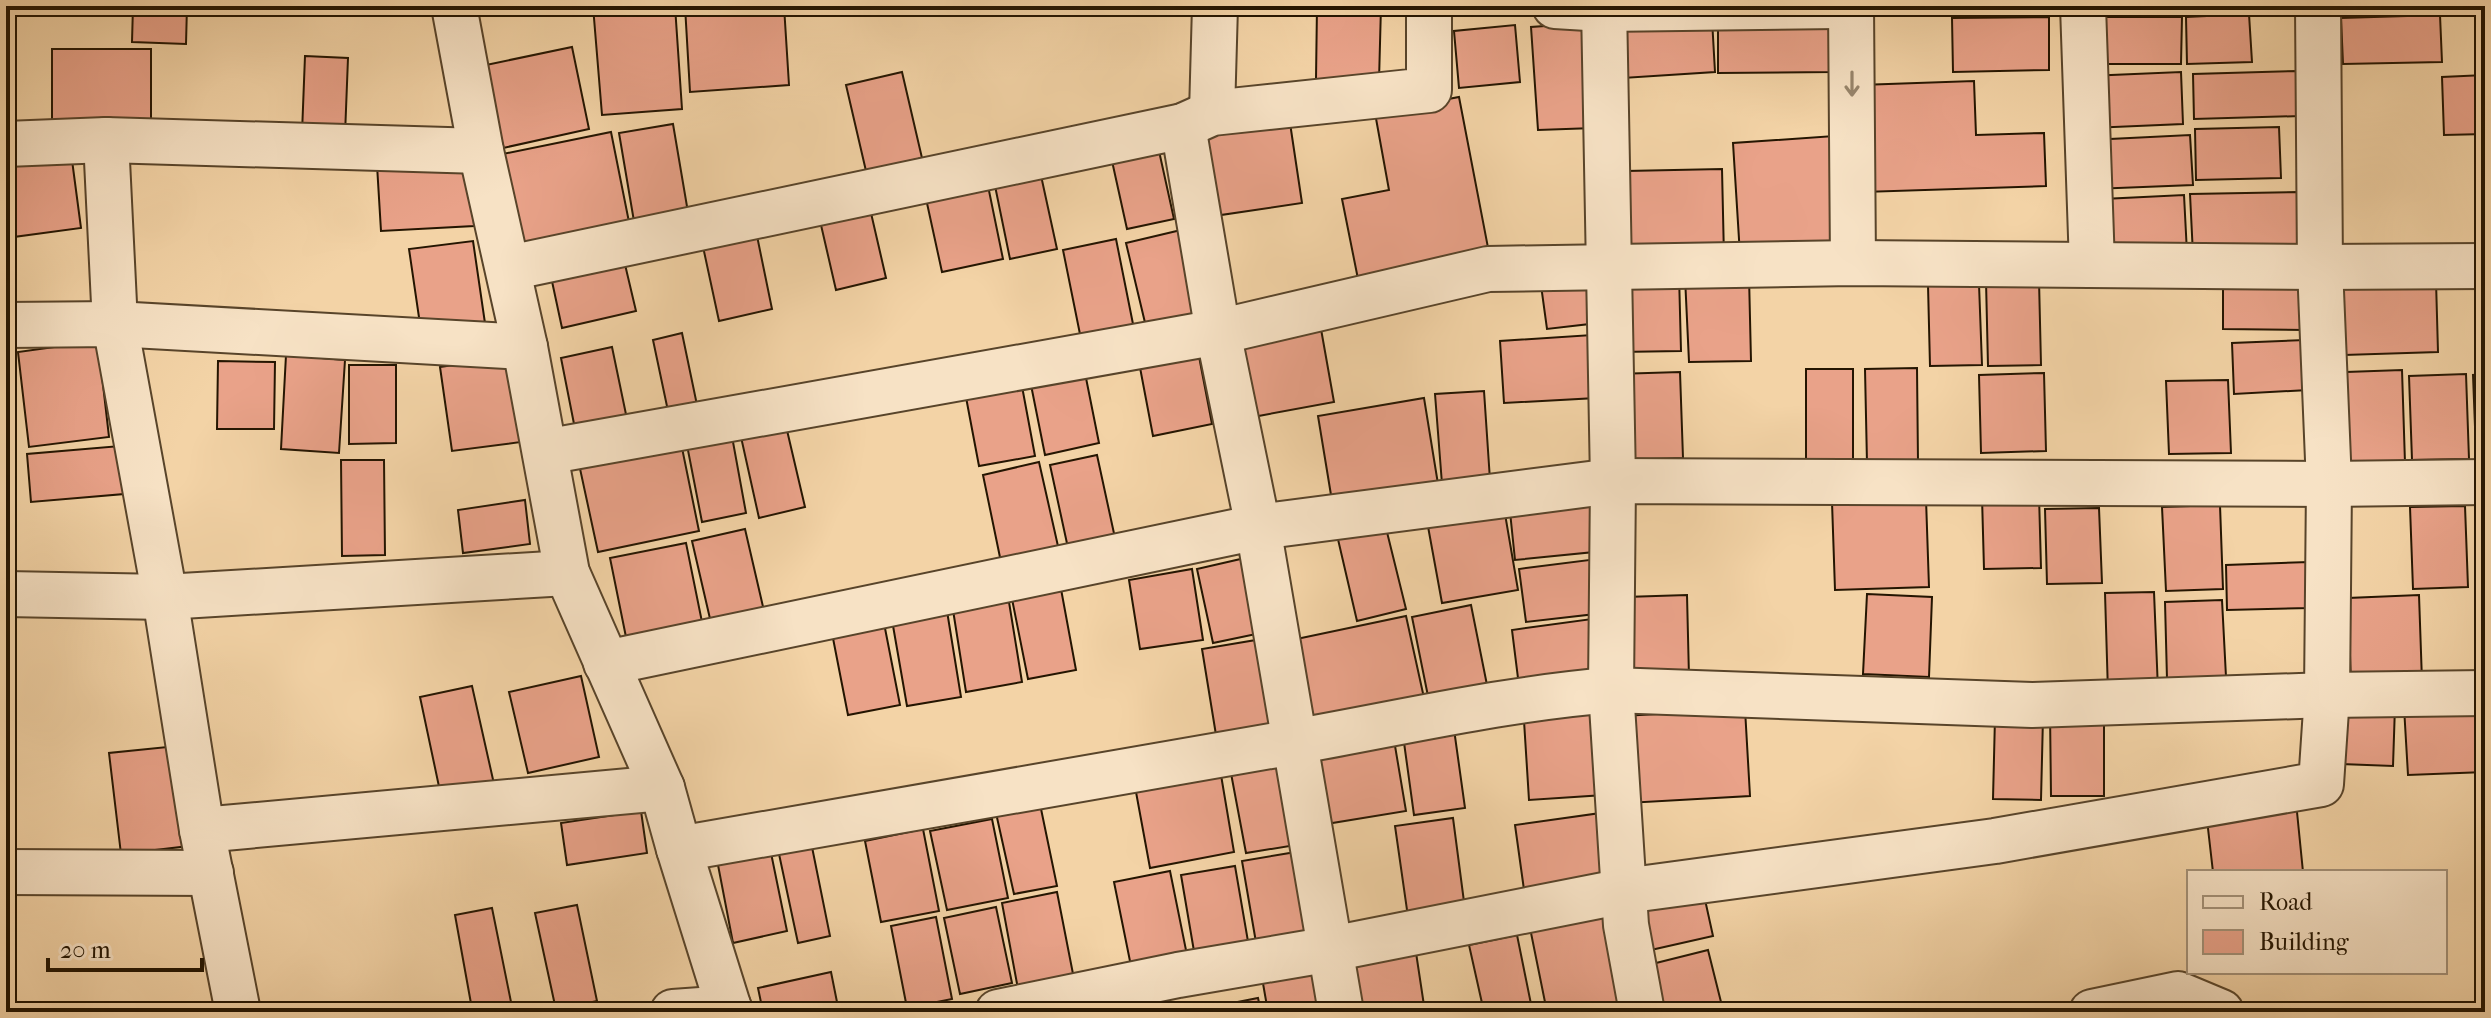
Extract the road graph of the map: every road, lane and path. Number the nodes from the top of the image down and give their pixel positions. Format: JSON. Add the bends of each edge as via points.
{"nodes":[{"id":1,"x":454,"y":6,"type":"edge"},
{"id":2,"x":1215,"y":6,"type":"edge"},
{"id":3,"x":1429,"y":6,"type":"edge"},
{"id":4,"x":1555,"y":6,"type":"edge"},
{"id":5,"x":1838,"y":6,"type":"edge"},
{"id":6,"x":1851,"y":6,"type":"edge"},
{"id":7,"x":2083,"y":6,"type":"edge"},
{"id":8,"x":2318,"y":6,"type":"edge"},
{"id":9,"x":1604,"y":7,"type":"edge"},
{"id":10,"x":1198,"y":120,"type":"junction"},
{"id":11,"x":106,"y":140,"type":"junction"},
{"id":12,"x":6,"y":144,"type":"edge"},
{"id":13,"x":481,"y":151,"type":"junction"},
{"id":14,"x":1853,"y":263,"type":"junction"},
{"id":15,"x":2092,"y":265,"type":"junction"},
{"id":16,"x":1608,"y":266,"type":"junction"},
{"id":17,"x":2485,"y":266,"type":"edge"},
{"id":18,"x":2320,"y":267,"type":"junction"},
{"id":19,"x":509,"y":268,"type":"junction"},
{"id":20,"x":115,"y":324,"type":"junction"},
{"id":21,"x":6,"y":325,"type":"edge"},
{"id":22,"x":1218,"y":332,"type":"junction"},
{"id":23,"x":525,"y":347,"type":"junction"},
{"id":24,"x":545,"y":452,"type":"junction"},
{"id":25,"x":1613,"y":481,"type":"junction"},
{"id":26,"x":2485,"y":482,"type":"edge"},
{"id":27,"x":2329,"y":484,"type":"junction"},
{"id":28,"x":1258,"y":527,"type":"junction"},
{"id":29,"x":567,"y":573,"type":"junction"},
{"id":30,"x":6,"y":594,"type":"edge"},
{"id":31,"x":165,"y":597,"type":"junction"},
{"id":32,"x":606,"y":663,"type":"junction"},
{"id":33,"x":1611,"y":690,"type":"junction"},
{"id":34,"x":2485,"y":693,"type":"edge"},
{"id":35,"x":2327,"y":695,"type":"junction"},
{"id":36,"x":1294,"y":742,"type":"junction"},
{"id":37,"x":662,"y":788,"type":"junction"},
{"id":38,"x":202,"y":830,"type":"junction"},
{"id":39,"x":679,"y":849,"type":"junction"},
{"id":40,"x":6,"y":872,"type":"edge"},
{"id":41,"x":211,"y":873,"type":"junction"},
{"id":42,"x":1624,"y":891,"type":"junction"},
{"id":43,"x":1331,"y":949,"type":"junction"},
{"id":44,"x":729,"y":1010,"type":"edge"},
{"id":45,"x":238,"y":1012,"type":"edge"},
{"id":46,"x":673,"y":1012,"type":"edge"},
{"id":47,"x":998,"y":1012,"type":"edge"},
{"id":48,"x":1341,"y":1012,"type":"edge"},
{"id":49,"x":1642,"y":1012,"type":"edge"},
{"id":50,"x":2092,"y":1012,"type":"edge"},
{"id":51,"x":2221,"y":1012,"type":"edge"}],
"edges":[{"from":1,"to":13,"type":"street"},
{"from":2,"to":10,"type":"street"},
{"from":3,"to":10,"type":"street","via":[[1429,90]]},
{"from":4,"to":9,"type":"street"},
{"from":5,"to":9,"type":"street"},
{"from":6,"to":14,"type":"street","one_way":true},
{"from":7,"to":15,"type":"street"},
{"from":8,"to":18,"type":"street"},
{"from":9,"to":16,"type":"street"},
{"from":10,"to":19,"type":"street"},
{"from":10,"to":22,"type":"street"},
{"from":11,"to":12,"type":"street"},
{"from":11,"to":13,"type":"street"},
{"from":11,"to":20,"type":"street"},
{"from":13,"to":19,"type":"street"},
{"from":14,"to":15,"type":"street"},
{"from":14,"to":16,"type":"street"},
{"from":15,"to":18,"type":"street"},
{"from":16,"to":22,"type":"street","via":[[1488,269]]},
{"from":16,"to":25,"type":"street"},
{"from":17,"to":18,"type":"street"},
{"from":18,"to":27,"type":"street"},
{"from":19,"to":23,"type":"street"},
{"from":20,"to":21,"type":"street"},
{"from":20,"to":23,"type":"street"},
{"from":20,"to":31,"type":"street"},
{"from":22,"to":24,"type":"street"},
{"from":22,"to":28,"type":"street"},
{"from":23,"to":24,"type":"street"},
{"from":24,"to":29,"type":"street"},
{"from":25,"to":27,"type":"street"},
{"from":25,"to":28,"type":"street"},
{"from":25,"to":33,"type":"street"},
{"from":26,"to":27,"type":"street"},
{"from":27,"to":35,"type":"street"},
{"from":28,"to":32,"type":"street"},
{"from":28,"to":36,"type":"street"},
{"from":29,"to":31,"type":"street"},
{"from":29,"to":32,"type":"street"},
{"from":30,"to":31,"type":"street"},
{"from":31,"to":38,"type":"street"},
{"from":32,"to":37,"type":"street"},
{"from":33,"to":35,"type":"street","via":[[2032,705]]},
{"from":33,"to":36,"type":"street"},
{"from":33,"to":42,"type":"street"},
{"from":34,"to":35,"type":"street"},
{"from":35,"to":42,"type":"street","via":[[2321,784],[1995,841]]},
{"from":36,"to":39,"type":"street"},
{"from":36,"to":43,"type":"street"},
{"from":37,"to":38,"type":"street"},
{"from":37,"to":39,"type":"street"},
{"from":38,"to":41,"type":"street"},
{"from":39,"to":44,"type":"street"},
{"from":40,"to":41,"type":"street"},
{"from":41,"to":45,"type":"street"},
{"from":42,"to":43,"type":"street"},
{"from":42,"to":49,"type":"street"},
{"from":43,"to":47,"type":"street"},
{"from":43,"to":48,"type":"street"},
{"from":44,"to":46,"type":"street"},
{"from":50,"to":51,"type":"street","via":[[2178,994]]}]}
